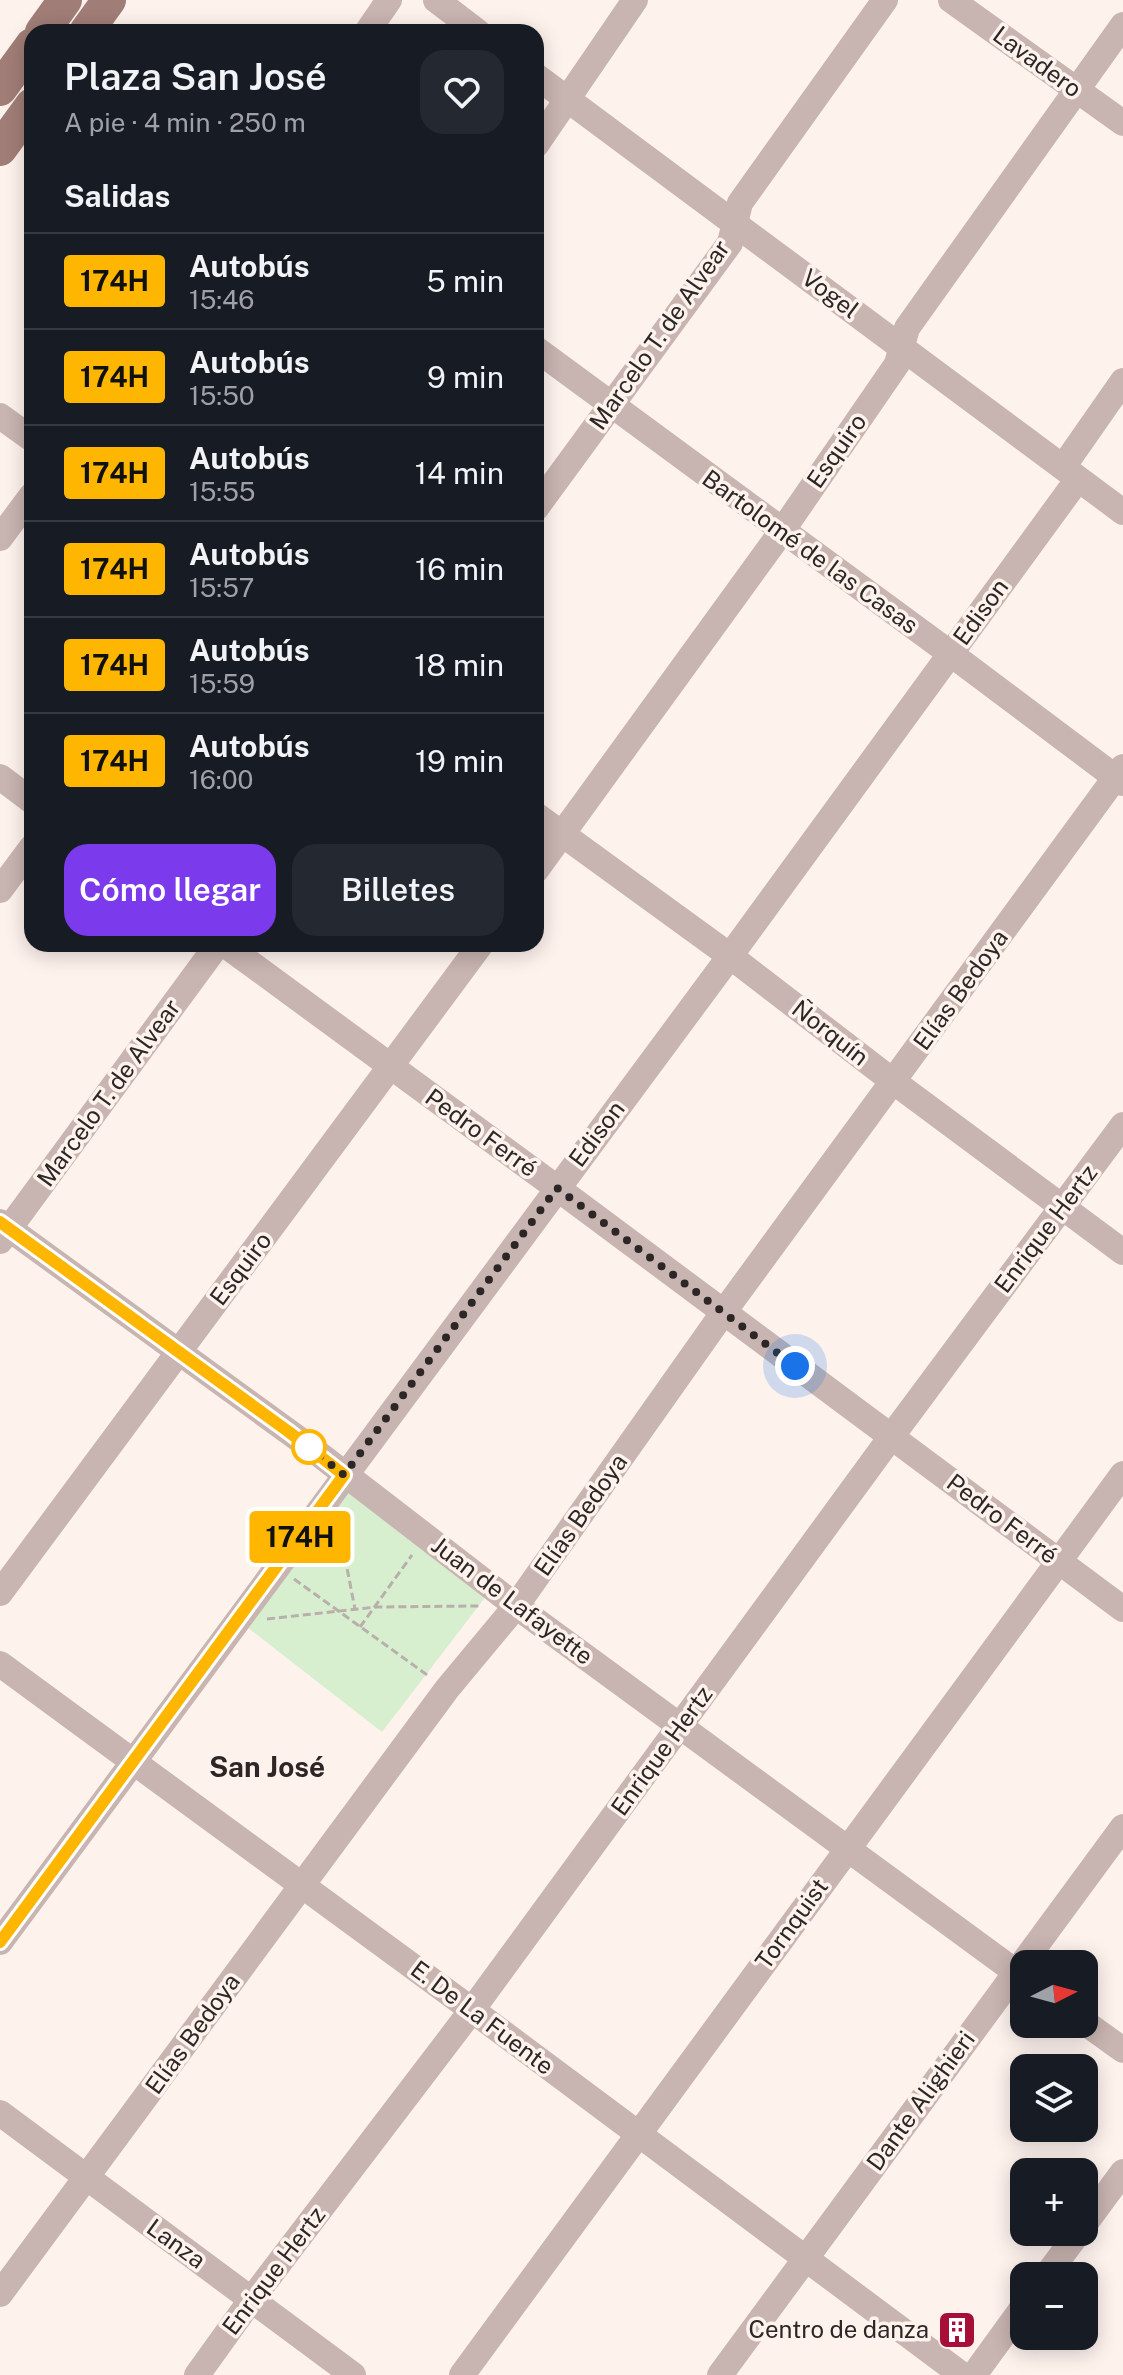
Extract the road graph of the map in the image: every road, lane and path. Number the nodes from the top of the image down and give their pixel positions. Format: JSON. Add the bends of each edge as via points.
{"nodes":[{"id":1,"x":65,"y":0,"type":"edge"},
{"id":2,"x":389,"y":0,"type":"edge"},
{"id":3,"x":436,"y":0,"type":"edge"},
{"id":4,"x":635,"y":0,"type":"edge"},
{"id":5,"x":885,"y":0,"type":"edge"},
{"id":6,"x":951,"y":0,"type":"edge"},
{"id":7,"x":48,"y":24,"type":"edge"},
{"id":8,"x":372,"y":24,"type":"edge"},
{"id":9,"x":468,"y":24,"type":"edge"},
{"id":10,"x":1123,"y":25,"type":"edge"},
{"id":11,"x":24,"y":56,"type":"edge"},
{"id":12,"x":544,"y":82,"type":"edge"},
{"id":13,"x":0,"y":89,"type":"edge"},
{"id":14,"x":1076,"y":89,"type":"junction"},
{"id":15,"x":567,"y":99,"type":"junction"},
{"id":16,"x":24,"y":116,"type":"edge"},
{"id":17,"x":1123,"y":123,"type":"edge"},
{"id":18,"x":544,"y":133,"type":"edge"},
{"id":19,"x":0,"y":149,"type":"edge"},
{"id":20,"x":735,"y":222,"type":"junction"},
{"id":21,"x":901,"y":347,"type":"junction"},
{"id":22,"x":544,"y":355,"type":"edge"},
{"id":23,"x":1123,"y":381,"type":"edge"},
{"id":24,"x":611,"y":406,"type":"junction"},
{"id":25,"x":0,"y":416,"type":"edge"},
{"id":26,"x":24,"y":433,"type":"edge"},
{"id":27,"x":1071,"y":473,"type":"junction"},
{"id":28,"x":544,"y":497,"type":"edge"},
{"id":29,"x":24,"y":506,"type":"edge"},
{"id":30,"x":1123,"y":512,"type":"edge"},
{"id":31,"x":782,"y":531,"type":"junction"},
{"id":32,"x":0,"y":538,"type":"edge"},
{"id":33,"x":951,"y":654,"type":"junction"},
{"id":34,"x":1120,"y":776,"type":"edge"},
{"id":35,"x":0,"y":777,"type":"edge"},
{"id":36,"x":24,"y":795,"type":"edge"},
{"id":37,"x":544,"y":821,"type":"edge"},
{"id":38,"x":562,"y":835,"type":"junction"},
{"id":39,"x":24,"y":858,"type":"edge"},
{"id":40,"x":544,"y":859,"type":"edge"},
{"id":41,"x":0,"y":890,"type":"edge"},
{"id":42,"x":212,"y":952,"type":"edge"},
{"id":43,"x":235,"y":952,"type":"edge"},
{"id":44,"x":475,"y":952,"type":"edge"},
{"id":45,"x":730,"y":956,"type":"junction"},
{"id":46,"x":390,"y":1067,"type":"junction"},
{"id":47,"x":894,"y":1082,"type":"junction"},
{"id":48,"x":1123,"y":1125,"type":"edge"},
{"id":49,"x":557,"y":1188,"type":"junction"},
{"id":50,"x":1063,"y":1207,"type":"junction"},
{"id":51,"x":3,"y":1230,"type":"edge"},
{"id":52,"x":1123,"y":1252,"type":"edge"},
{"id":53,"x":723,"y":1313,"type":"junction"},
{"id":54,"x":179,"y":1352,"type":"junction"},
{"id":55,"x":891,"y":1437,"type":"junction"},
{"id":56,"x":1123,"y":1474,"type":"edge"},
{"id":57,"x":338,"y":1483,"type":"junction"},
{"id":58,"x":425,"y":1536,"type":"junction"},
{"id":59,"x":1059,"y":1562,"type":"junction"},
{"id":60,"x":278,"y":1567,"type":"junction"},
{"id":61,"x":0,"y":1593,"type":"edge"},
{"id":62,"x":516,"y":1606,"type":"junction"},
{"id":63,"x":376,"y":1607,"type":"junction"},
{"id":64,"x":1123,"y":1609,"type":"edge"},
{"id":65,"x":355,"y":1610,"type":"junction"},
{"id":66,"x":339,"y":1611,"type":"junction"},
{"id":67,"x":236,"y":1623,"type":"junction"},
{"id":68,"x":360,"y":1627,"type":"junction"},
{"id":69,"x":0,"y":1664,"type":"edge"},
{"id":70,"x":447,"y":1689,"type":"junction"},
{"id":71,"x":681,"y":1725,"type":"junction"},
{"id":72,"x":132,"y":1761,"type":"junction"},
{"id":73,"x":1123,"y":1827,"type":"edge"},
{"id":74,"x":847,"y":1847,"type":"junction"},
{"id":75,"x":302,"y":1885,"type":"junction"},
{"id":76,"x":0,"y":1942,"type":"edge"},
{"id":77,"x":1037,"y":1950,"type":"edge"},
{"id":78,"x":1010,"y":1968,"type":"edge"},
{"id":79,"x":1010,"y":1988,"type":"edge"},
{"id":80,"x":472,"y":2010,"type":"junction"},
{"id":81,"x":1098,"y":2032,"type":"edge"},
{"id":82,"x":1123,"y":2050,"type":"edge"},
{"id":83,"x":0,"y":2113,"type":"edge"},
{"id":84,"x":639,"y":2134,"type":"junction"},
{"id":85,"x":1123,"y":2172,"type":"edge"},
{"id":86,"x":87,"y":2178,"type":"junction"},
{"id":87,"x":1098,"y":2206,"type":"edge"},
{"id":88,"x":806,"y":2259,"type":"junction"},
{"id":89,"x":0,"y":2294,"type":"edge"},
{"id":90,"x":251,"y":2300,"type":"junction"},
{"id":91,"x":1010,"y":2325,"type":"edge"},
{"id":92,"x":197,"y":2375,"type":"edge"},
{"id":93,"x":353,"y":2375,"type":"edge"},
{"id":94,"x":462,"y":2375,"type":"edge"},
{"id":95,"x":720,"y":2375,"type":"edge"},
{"id":96,"x":962,"y":2375,"type":"edge"},
{"id":97,"x":974,"y":2375,"type":"edge"}],
"edges":[{"from":1,"to":7,"type":"main road"},
{"from":2,"to":8,"type":"street"},
{"from":3,"to":9,"type":"street"},
{"from":4,"to":15,"type":"street"},
{"from":5,"to":20,"type":"street","name":"Marcelo T. de Alvear","via":[[740,203]]},
{"from":6,"to":14,"type":"street","name":"Lavadero"},
{"from":10,"to":14,"type":"street","name":"Esquiro"},
{"from":11,"to":13,"type":"main road"},
{"from":12,"to":15,"type":"street","name":"Vogel"},
{"from":14,"to":17,"type":"street","name":"Lavadero"},
{"from":14,"to":21,"type":"street","name":"Esquiro","via":[[907,328]]},
{"from":15,"to":18,"type":"street"},
{"from":15,"to":20,"type":"street","name":"Vogel"},
{"from":16,"to":19,"type":"main road"},
{"from":20,"to":21,"type":"street","name":"Vogel"},
{"from":20,"to":24,"type":"street","name":"Marcelo T. de Alvear","via":[[730,243]]},
{"from":21,"to":27,"type":"street","name":"Vogel"},
{"from":21,"to":31,"type":"street","name":"Esquiro","via":[[897,364]]},
{"from":22,"to":24,"type":"street","name":"Bartolomé de las Casas"},
{"from":23,"to":27,"type":"street","name":"Edison"},
{"from":24,"to":28,"type":"street","name":"Marcelo T. de Alvear"},
{"from":24,"to":31,"type":"street","name":"Bartolomé de las Casas"},
{"from":25,"to":26,"type":"street"},
{"from":27,"to":30,"type":"street","name":"Vogel"},
{"from":27,"to":33,"type":"street","name":"Edison"},
{"from":29,"to":32,"type":"street"},
{"from":31,"to":33,"type":"street","name":"Bartolomé de las Casas"},
{"from":31,"to":38,"type":"street","name":"Esquiro"},
{"from":33,"to":34,"type":"street","name":"Bartolomé de las Casas"},
{"from":33,"to":45,"type":"street","name":"Edison"},
{"from":34,"to":47,"type":"street","name":"Elías Bedoya"},
{"from":35,"to":36,"type":"street"},
{"from":37,"to":38,"type":"street","name":"Ñorquín"},
{"from":38,"to":40,"type":"street","name":"Esquiro"},
{"from":38,"to":45,"type":"street","name":"Ñorquín"},
{"from":39,"to":41,"type":"street"},
{"from":42,"to":51,"type":"street","name":"Marcelo T. de Alvear"},
{"from":43,"to":46,"type":"street","name":"Pedro Ferré"},
{"from":44,"to":46,"type":"street","name":"Esquiro"},
{"from":45,"to":47,"type":"street","name":"Ñorquín"},
{"from":45,"to":49,"type":"street","name":"Edison"},
{"from":46,"to":49,"type":"street","name":"Pedro Ferré"},
{"from":46,"to":54,"type":"street","name":"Esquiro"},
{"from":47,"to":50,"type":"street","name":"Ñorquín"},
{"from":47,"to":53,"type":"street","name":"Elías Bedoya"},
{"from":48,"to":50,"type":"street","name":"Enrique Hertz"},
{"from":49,"to":53,"type":"street","name":"Pedro Ferré"},
{"from":49,"to":57,"type":"street","name":"Edison"},
{"from":50,"to":52,"type":"street","name":"Ñorquín"},
{"from":50,"to":55,"type":"street","name":"Enrique Hertz"},
{"from":51,"to":54,"type":"street","name":"Juan de Lafayette"},
{"from":53,"to":55,"type":"street","name":"Pedro Ferré"},
{"from":53,"to":62,"type":"street","name":"Elías Bedoya"},
{"from":54,"to":57,"type":"street","name":"Juan de Lafayette"},
{"from":54,"to":61,"type":"street","name":"Esquiro"},
{"from":55,"to":59,"type":"street","name":"Pedro Ferré"},
{"from":55,"to":71,"type":"street","name":"Enrique Hertz"},
{"from":56,"to":59,"type":"street","name":"Tornquist"},
{"from":57,"to":58,"type":"street","name":"Juan de Lafayette"},
{"from":57,"to":60,"type":"street","name":"Edison"},
{"from":57,"to":65,"type":"path"},
{"from":58,"to":62,"type":"street","name":"Juan de Lafayette"},
{"from":58,"to":63,"type":"path"},
{"from":59,"to":64,"type":"street","name":"Pedro Ferré"},
{"from":59,"to":74,"type":"street","name":"Tornquist"},
{"from":60,"to":66,"type":"path"},
{"from":60,"to":67,"type":"street","name":"Edison"},
{"from":62,"to":63,"type":"path"},
{"from":62,"to":70,"type":"street","name":"Elías Bedoya"},
{"from":62,"to":71,"type":"street","name":"Juan de Lafayette"},
{"from":63,"to":65,"type":"path"},
{"from":63,"to":68,"type":"path"},
{"from":65,"to":66,"type":"path"},
{"from":66,"to":67,"type":"path"},
{"from":66,"to":68,"type":"path"},
{"from":67,"to":72,"type":"street","name":"Edison"},
{"from":68,"to":70,"type":"path"},
{"from":69,"to":72,"type":"street","name":"E. De La Fuente"},
{"from":70,"to":75,"type":"street","name":"Elías Bedoya"},
{"from":71,"to":74,"type":"street","name":"Juan de Lafayette"},
{"from":71,"to":80,"type":"street","name":"Enrique Hertz"},
{"from":72,"to":75,"type":"street","name":"E. De La Fuente"},
{"from":72,"to":76,"type":"street","name":"Edison"},
{"from":73,"to":77,"type":"street","name":"Dante Alighieri"},
{"from":74,"to":78,"type":"street","name":"Juan de Lafayette"},
{"from":74,"to":84,"type":"street","name":"Tornquist"},
{"from":75,"to":80,"type":"street","name":"E. De La Fuente"},
{"from":75,"to":86,"type":"street","name":"Elías Bedoya"},
{"from":79,"to":88,"type":"street","name":"Dante Alighieri"},
{"from":80,"to":84,"type":"street","name":"E. De La Fuente"},
{"from":80,"to":90,"type":"street","name":"Enrique Hertz"},
{"from":81,"to":82,"type":"street"},
{"from":83,"to":86,"type":"street","name":"Lanza"},
{"from":84,"to":88,"type":"street","name":"E. De La Fuente"},
{"from":84,"to":94,"type":"street","name":"Tornquist"},
{"from":85,"to":87,"type":"street"},
{"from":86,"to":89,"type":"street","name":"Elías Bedoya"},
{"from":86,"to":90,"type":"street","name":"Lanza"},
{"from":88,"to":95,"type":"street","name":"Dante Alighieri"},
{"from":88,"to":96,"type":"street","name":"E. De La Fuente"},
{"from":90,"to":92,"type":"street","name":"Enrique Hertz"},
{"from":90,"to":93,"type":"street","name":"Lanza"},
{"from":91,"to":97,"type":"street"}]}
